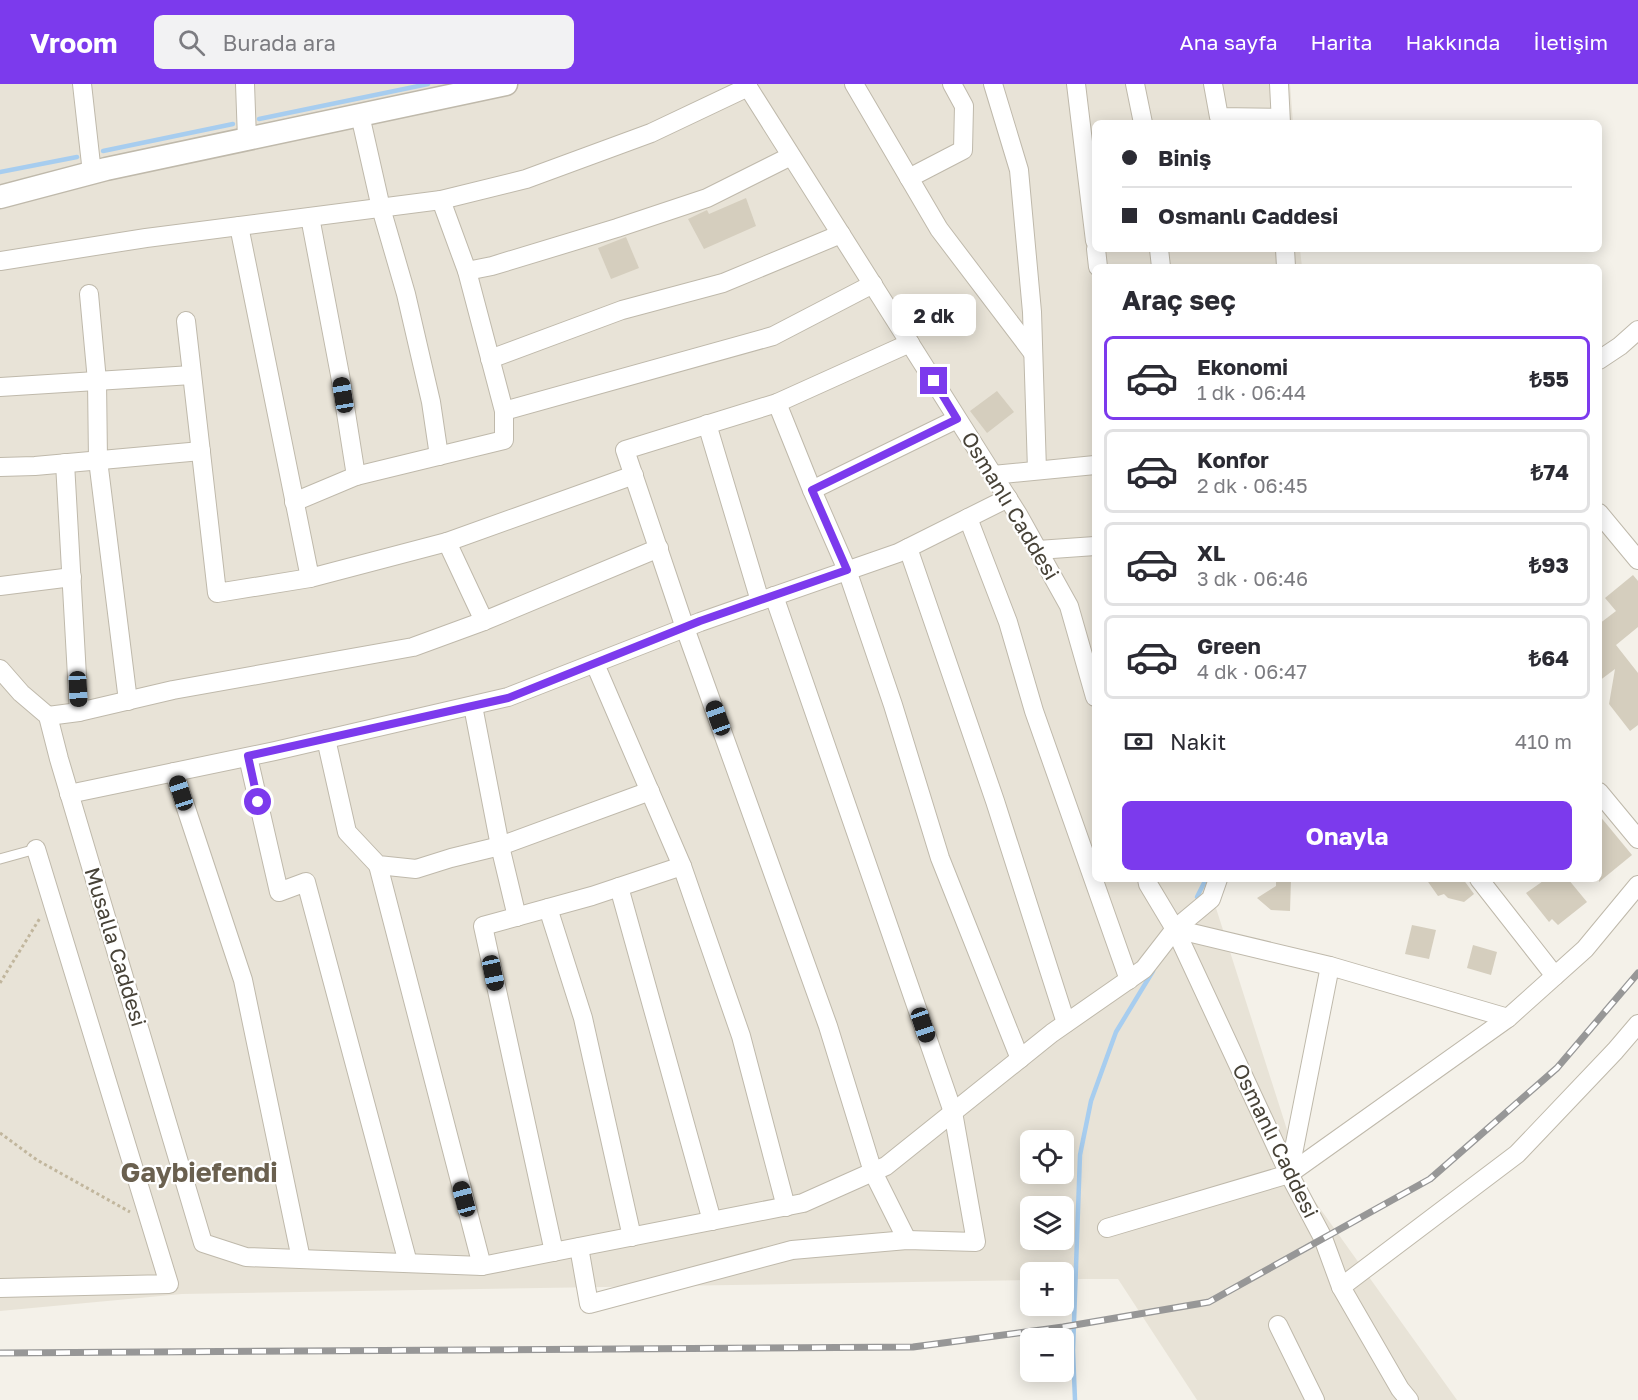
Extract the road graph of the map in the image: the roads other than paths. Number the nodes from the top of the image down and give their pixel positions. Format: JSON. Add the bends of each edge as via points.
{"nodes":[{"id":1,"x":82,"y":84,"type":"edge"},
{"id":2,"x":245,"y":84,"type":"edge"},
{"id":3,"x":506,"y":84,"type":"edge"},
{"id":4,"x":854,"y":84,"type":"edge"},
{"id":5,"x":952,"y":84,"type":"edge"},
{"id":6,"x":993,"y":84,"type":"edge"},
{"id":7,"x":1076,"y":84,"type":"edge"},
{"id":8,"x":1136,"y":84,"type":"edge"},
{"id":9,"x":1213,"y":84,"type":"edge"},
{"id":10,"x":1279,"y":84,"type":"edge"},
{"id":11,"x":747,"y":86,"type":"edge"},
{"id":12,"x":360,"y":115,"type":"junction"},
{"id":13,"x":1142,"y":120,"type":"edge"},
{"id":14,"x":1280,"y":120,"type":"edge"},
{"id":15,"x":247,"y":139,"type":"junction"},
{"id":16,"x":791,"y":156,"type":"junction"},
{"id":17,"x":92,"y":173,"type":"junction"},
{"id":18,"x":909,"y":178,"type":"junction"},
{"id":19,"x":0,"y":197,"type":"edge"},
{"id":20,"x":441,"y":200,"type":"junction"},
{"id":21,"x":381,"y":207,"type":"junction"},
{"id":22,"x":1092,"y":216,"type":"edge"},
{"id":23,"x":310,"y":217,"type":"junction"},
{"id":24,"x":239,"y":226,"type":"junction"},
{"id":25,"x":841,"y":234,"type":"junction"},
{"id":26,"x":0,"y":261,"type":"edge"},
{"id":27,"x":467,"y":271,"type":"junction"},
{"id":28,"x":873,"y":284,"type":"junction"},
{"id":29,"x":89,"y":294,"type":"dead end"},
{"id":30,"x":186,"y":321,"type":"dead end"},
{"id":31,"x":1638,"y":330,"type":"edge"},
{"id":32,"x":910,"y":343,"type":"junction"},
{"id":33,"x":1033,"y":353,"type":"junction"},
{"id":34,"x":490,"y":358,"type":"junction"},
{"id":35,"x":1602,"y":358,"type":"edge"},
{"id":36,"x":192,"y":375,"type":"junction"},
{"id":37,"x":97,"y":381,"type":"junction"},
{"id":38,"x":0,"y":387,"type":"edge"},
{"id":39,"x":777,"y":403,"type":"junction"},
{"id":40,"x":504,"y":411,"type":"junction"},
{"id":41,"x":957,"y":419,"type":"junction"},
{"id":42,"x":706,"y":424,"type":"junction"},
{"id":43,"x":201,"y":451,"type":"junction"},
{"id":44,"x":439,"y":456,"type":"junction"},
{"id":45,"x":98,"y":460,"type":"junction"},
{"id":46,"x":65,"y":463,"type":"junction"},
{"id":47,"x":1092,"y":465,"type":"edge"},
{"id":48,"x":0,"y":466,"type":"edge"},
{"id":49,"x":1037,"y":470,"type":"junction"},
{"id":50,"x":634,"y":475,"type":"junction"},
{"id":51,"x":993,"y":475,"type":"junction"},
{"id":52,"x":356,"y":476,"type":"junction"},
{"id":53,"x":812,"y":490,"type":"junction"},
{"id":54,"x":1008,"y":498,"type":"junction"},
{"id":55,"x":294,"y":502,"type":"junction"},
{"id":56,"x":1602,"y":517,"type":"edge"},
{"id":57,"x":968,"y":518,"type":"junction"},
{"id":58,"x":447,"y":542,"type":"junction"},
{"id":59,"x":1092,"y":546,"type":"edge"},
{"id":60,"x":659,"y":548,"type":"junction"},
{"id":61,"x":908,"y":548,"type":"junction"},
{"id":62,"x":1038,"y":550,"type":"junction"},
{"id":63,"x":1638,"y":560,"type":"edge"},
{"id":64,"x":847,"y":570,"type":"junction"},
{"id":65,"x":72,"y":577,"type":"junction"},
{"id":66,"x":310,"y":578,"type":"junction"},
{"id":67,"x":0,"y":586,"type":"edge"},
{"id":68,"x":767,"y":598,"type":"junction"},
{"id":69,"x":484,"y":621,"type":"junction"},
{"id":70,"x":685,"y":628,"type":"junction"},
{"id":71,"x":595,"y":664,"type":"junction"},
{"id":72,"x":0,"y":669,"type":"edge"},
{"id":73,"x":1092,"y":686,"type":"edge"},
{"id":74,"x":128,"y":701,"type":"junction"},
{"id":75,"x":473,"y":706,"type":"junction"},
{"id":76,"x":79,"y":712,"type":"junction"},
{"id":77,"x":48,"y":716,"type":"junction"},
{"id":78,"x":327,"y":739,"type":"junction"},
{"id":79,"x":248,"y":756,"type":"junction"},
{"id":80,"x":174,"y":772,"type":"junction"},
{"id":81,"x":650,"y":791,"type":"junction"},
{"id":82,"x":69,"y":794,"type":"junction"},
{"id":83,"x":1602,"y":796,"type":"edge"},
{"id":84,"x":1638,"y":839,"type":"edge"},
{"id":85,"x":500,"y":846,"type":"junction"},
{"id":86,"x":36,"y":849,"type":"joint"},
{"id":87,"x":0,"y":858,"type":"edge"},
{"id":88,"x":378,"y":865,"type":"junction"},
{"id":89,"x":682,"y":866,"type":"junction"},
{"id":90,"x":1092,"y":877,"type":"edge"},
{"id":91,"x":1094,"y":882,"type":"edge"},
{"id":92,"x":1148,"y":882,"type":"edge"},
{"id":93,"x":1217,"y":882,"type":"edge"},
{"id":94,"x":1481,"y":882,"type":"edge"},
{"id":95,"x":1638,"y":885,"type":"edge"},
{"id":96,"x":619,"y":887,"type":"junction"},
{"id":97,"x":548,"y":908,"type":"junction"},
{"id":98,"x":517,"y":917,"type":"junction"},
{"id":99,"x":1175,"y":929,"type":"junction"},
{"id":100,"x":1330,"y":966,"type":"junction"},
{"id":101,"x":1555,"y":976,"type":"junction"},
{"id":102,"x":1128,"y":980,"type":"junction"},
{"id":103,"x":1508,"y":1018,"type":"junction"},
{"id":104,"x":1066,"y":1023,"type":"junction"},
{"id":105,"x":1638,"y":1024,"type":"edge"},
{"id":106,"x":1020,"y":1059,"type":"junction"},
{"id":107,"x":953,"y":1112,"type":"junction"},
{"id":108,"x":873,"y":1172,"type":"junction"},
{"id":109,"x":1289,"y":1174,"type":"junction"},
{"id":110,"x":786,"y":1206,"type":"junction"},
{"id":111,"x":712,"y":1221,"type":"junction"},
{"id":112,"x":1107,"y":1228,"type":"dead end"},
{"id":113,"x":632,"y":1237,"type":"junction"},
{"id":114,"x":907,"y":1240,"type":"junction"},
{"id":115,"x":579,"y":1247,"type":"junction"},
{"id":116,"x":554,"y":1252,"type":"junction"},
{"id":117,"x":301,"y":1259,"type":"junction"},
{"id":118,"x":408,"y":1263,"type":"junction"},
{"id":119,"x":482,"y":1266,"type":"junction"},
{"id":120,"x":1341,"y":1287,"type":"junction"},
{"id":121,"x":0,"y":1288,"type":"edge"},
{"id":122,"x":1278,"y":1325,"type":"dead end"},
{"id":123,"x":1315,"y":1400,"type":"edge"},
{"id":124,"x":1409,"y":1400,"type":"edge"}],
"edges":[{"from":1,"to":17,"type":"street"},
{"from":2,"to":15,"type":"street"},
{"from":3,"to":12,"type":"street"},
{"from":4,"to":18,"type":"street"},
{"from":5,"to":18,"type":"street","via":[[964,106],[963,150]]},
{"from":6,"to":33,"type":"street","via":[[1019,170]]},
{"from":7,"to":22,"type":"street"},
{"from":8,"to":13,"type":"street"},
{"from":9,"to":14,"type":"street","via":[[1219,117]]},
{"from":10,"to":14,"type":"street"},
{"from":11,"to":16,"type":"street","name":"Osmanlı Caddesi"},
{"from":11,"to":20,"type":"street","via":[[651,133],[526,179]]},
{"from":12,"to":15,"type":"street"},
{"from":12,"to":21,"type":"street"},
{"from":15,"to":17,"type":"street"},
{"from":16,"to":25,"type":"street","name":"Osmanlı Caddesi"},
{"from":16,"to":27,"type":"street","via":[[708,198]]},
{"from":17,"to":19,"type":"street"},
{"from":18,"to":33,"type":"street","via":[[939,229]]},
{"from":20,"to":21,"type":"street"},
{"from":20,"to":27,"type":"street"},
{"from":21,"to":23,"type":"street"},
{"from":21,"to":44,"type":"street","via":[[406,294]]},
{"from":23,"to":24,"type":"street"},
{"from":23,"to":52,"type":"street"},
{"from":24,"to":26,"type":"street"},
{"from":24,"to":55,"type":"street"},
{"from":25,"to":28,"type":"street","name":"Osmanlı Caddesi"},
{"from":25,"to":34,"type":"street","via":[[723,283],[622,310]]},
{"from":27,"to":34,"type":"street"},
{"from":28,"to":32,"type":"street","name":"Osmanlı Caddesi"},
{"from":28,"to":40,"type":"street","via":[[773,336]]},
{"from":29,"to":37,"type":"street"},
{"from":30,"to":36,"type":"street"},
{"from":31,"to":35,"type":"street"},
{"from":32,"to":39,"type":"street"},
{"from":32,"to":41,"type":"street","name":"Osmanlı Caddesi"},
{"from":33,"to":49,"type":"street"},
{"from":34,"to":40,"type":"street"},
{"from":36,"to":37,"type":"street"},
{"from":36,"to":43,"type":"street"},
{"from":37,"to":38,"type":"street"},
{"from":37,"to":45,"type":"street"},
{"from":39,"to":42,"type":"street"},
{"from":39,"to":53,"type":"street"},
{"from":40,"to":44,"type":"street","via":[[504,440]]},
{"from":41,"to":51,"type":"street","name":"Osmanlı Caddesi"},
{"from":41,"to":53,"type":"street"},
{"from":42,"to":50,"type":"street","via":[[625,450]]},
{"from":42,"to":68,"type":"street"},
{"from":43,"to":45,"type":"street"},
{"from":43,"to":66,"type":"street","via":[[218,593]]},
{"from":44,"to":52,"type":"street"},
{"from":45,"to":46,"type":"street"},
{"from":45,"to":74,"type":"street"},
{"from":46,"to":48,"type":"street"},
{"from":46,"to":65,"type":"street"},
{"from":47,"to":49,"type":"street"},
{"from":49,"to":51,"type":"street"},
{"from":50,"to":58,"type":"street"},
{"from":50,"to":60,"type":"street"},
{"from":51,"to":54,"type":"street","name":"Osmanlı Caddesi"},
{"from":52,"to":55,"type":"street"},
{"from":53,"to":64,"type":"street"},
{"from":54,"to":57,"type":"street"},
{"from":54,"to":62,"type":"street","name":"Osmanlı Caddesi"},
{"from":55,"to":66,"type":"street"},
{"from":56,"to":63,"type":"street"},
{"from":57,"to":61,"type":"street"},
{"from":57,"to":90,"type":"street","via":[[1008,622],[1034,711]]},
{"from":58,"to":66,"type":"street"},
{"from":58,"to":69,"type":"street"},
{"from":59,"to":62,"type":"street"},
{"from":60,"to":69,"type":"street"},
{"from":60,"to":70,"type":"street"},
{"from":61,"to":64,"type":"street"},
{"from":61,"to":104,"type":"street"},
{"from":62,"to":73,"type":"street","name":"Osmanlı Caddesi","via":[[1069,606]]},
{"from":64,"to":68,"type":"street"},
{"from":64,"to":106,"type":"street","via":[[940,858]]},
{"from":65,"to":67,"type":"street"},
{"from":65,"to":76,"type":"street"},
{"from":68,"to":70,"type":"street"},
{"from":68,"to":107,"type":"street"},
{"from":69,"to":74,"type":"street","via":[[413,647]]},
{"from":70,"to":71,"type":"street"},
{"from":70,"to":108,"type":"street","via":[[824,1016]]},
{"from":71,"to":75,"type":"street","via":[[508,698]]},
{"from":71,"to":81,"type":"street"},
{"from":72,"to":77,"type":"street"},
{"from":74,"to":76,"type":"street"},
{"from":75,"to":78,"type":"street"},
{"from":75,"to":85,"type":"street"},
{"from":76,"to":77,"type":"street"},
{"from":77,"to":82,"type":"street","name":"Musalla Caddesi"},
{"from":78,"to":79,"type":"street"},
{"from":78,"to":88,"type":"street","via":[[347,832]]},
{"from":79,"to":80,"type":"street"},
{"from":79,"to":118,"type":"street","via":[[279,892],[306,882]]},
{"from":80,"to":82,"type":"street"},
{"from":80,"to":117,"type":"street","via":[[243,980]]},
{"from":81,"to":85,"type":"street"},
{"from":81,"to":89,"type":"street"},
{"from":82,"to":117,"type":"street","name":"Musalla Caddesi","via":[[203,1242],[246,1257]]},
{"from":83,"to":84,"type":"street"},
{"from":85,"to":88,"type":"street","via":[[416,869]]},
{"from":85,"to":98,"type":"street"},
{"from":86,"to":87,"type":"lane"},
{"from":86,"to":121,"type":"street","via":[[169,1284]]},
{"from":88,"to":119,"type":"street"},
{"from":89,"to":96,"type":"street"},
{"from":89,"to":110,"type":"street","via":[[741,1036]]},
{"from":91,"to":102,"type":"street"},
{"from":92,"to":99,"type":"street","name":"Osmanlı Caddesi"},
{"from":93,"to":99,"type":"street","via":[[1211,899]]},
{"from":94,"to":101,"type":"street"},
{"from":95,"to":101,"type":"street","via":[[1585,948]]},
{"from":96,"to":97,"type":"street"},
{"from":96,"to":111,"type":"street"},
{"from":97,"to":98,"type":"street"},
{"from":97,"to":113,"type":"street","via":[[583,1018]]},
{"from":98,"to":116,"type":"street","via":[[483,926]]},
{"from":99,"to":100,"type":"street"},
{"from":99,"to":102,"type":"street","via":[[1144,969]]},
{"from":99,"to":109,"type":"street","name":"Osmanlı Caddesi"},
{"from":100,"to":103,"type":"street"},
{"from":100,"to":109,"type":"street"},
{"from":101,"to":103,"type":"street"},
{"from":102,"to":104,"type":"street"},
{"from":103,"to":109,"type":"street"},
{"from":104,"to":106,"type":"street"},
{"from":105,"to":120,"type":"street","via":[[1517,1154]]},
{"from":106,"to":107,"type":"street"},
{"from":107,"to":108,"type":"street"},
{"from":107,"to":114,"type":"street","via":[[976,1242]]},
{"from":108,"to":110,"type":"street","via":[[803,1203]]},
{"from":108,"to":114,"type":"street"},
{"from":109,"to":112,"type":"street"},
{"from":109,"to":120,"type":"street","name":"Osmanlı Caddesi","via":[[1323,1238]]},
{"from":110,"to":111,"type":"street"},
{"from":111,"to":113,"type":"street"},
{"from":113,"to":115,"type":"street"},
{"from":114,"to":115,"type":"street","via":[[792,1250],[589,1304]]},
{"from":115,"to":116,"type":"street"},
{"from":116,"to":119,"type":"street"},
{"from":117,"to":118,"type":"street"},
{"from":118,"to":119,"type":"street"},
{"from":120,"to":124,"type":"street","name":"Osmanlı Caddesi"},
{"from":122,"to":123,"type":"street"}]}
